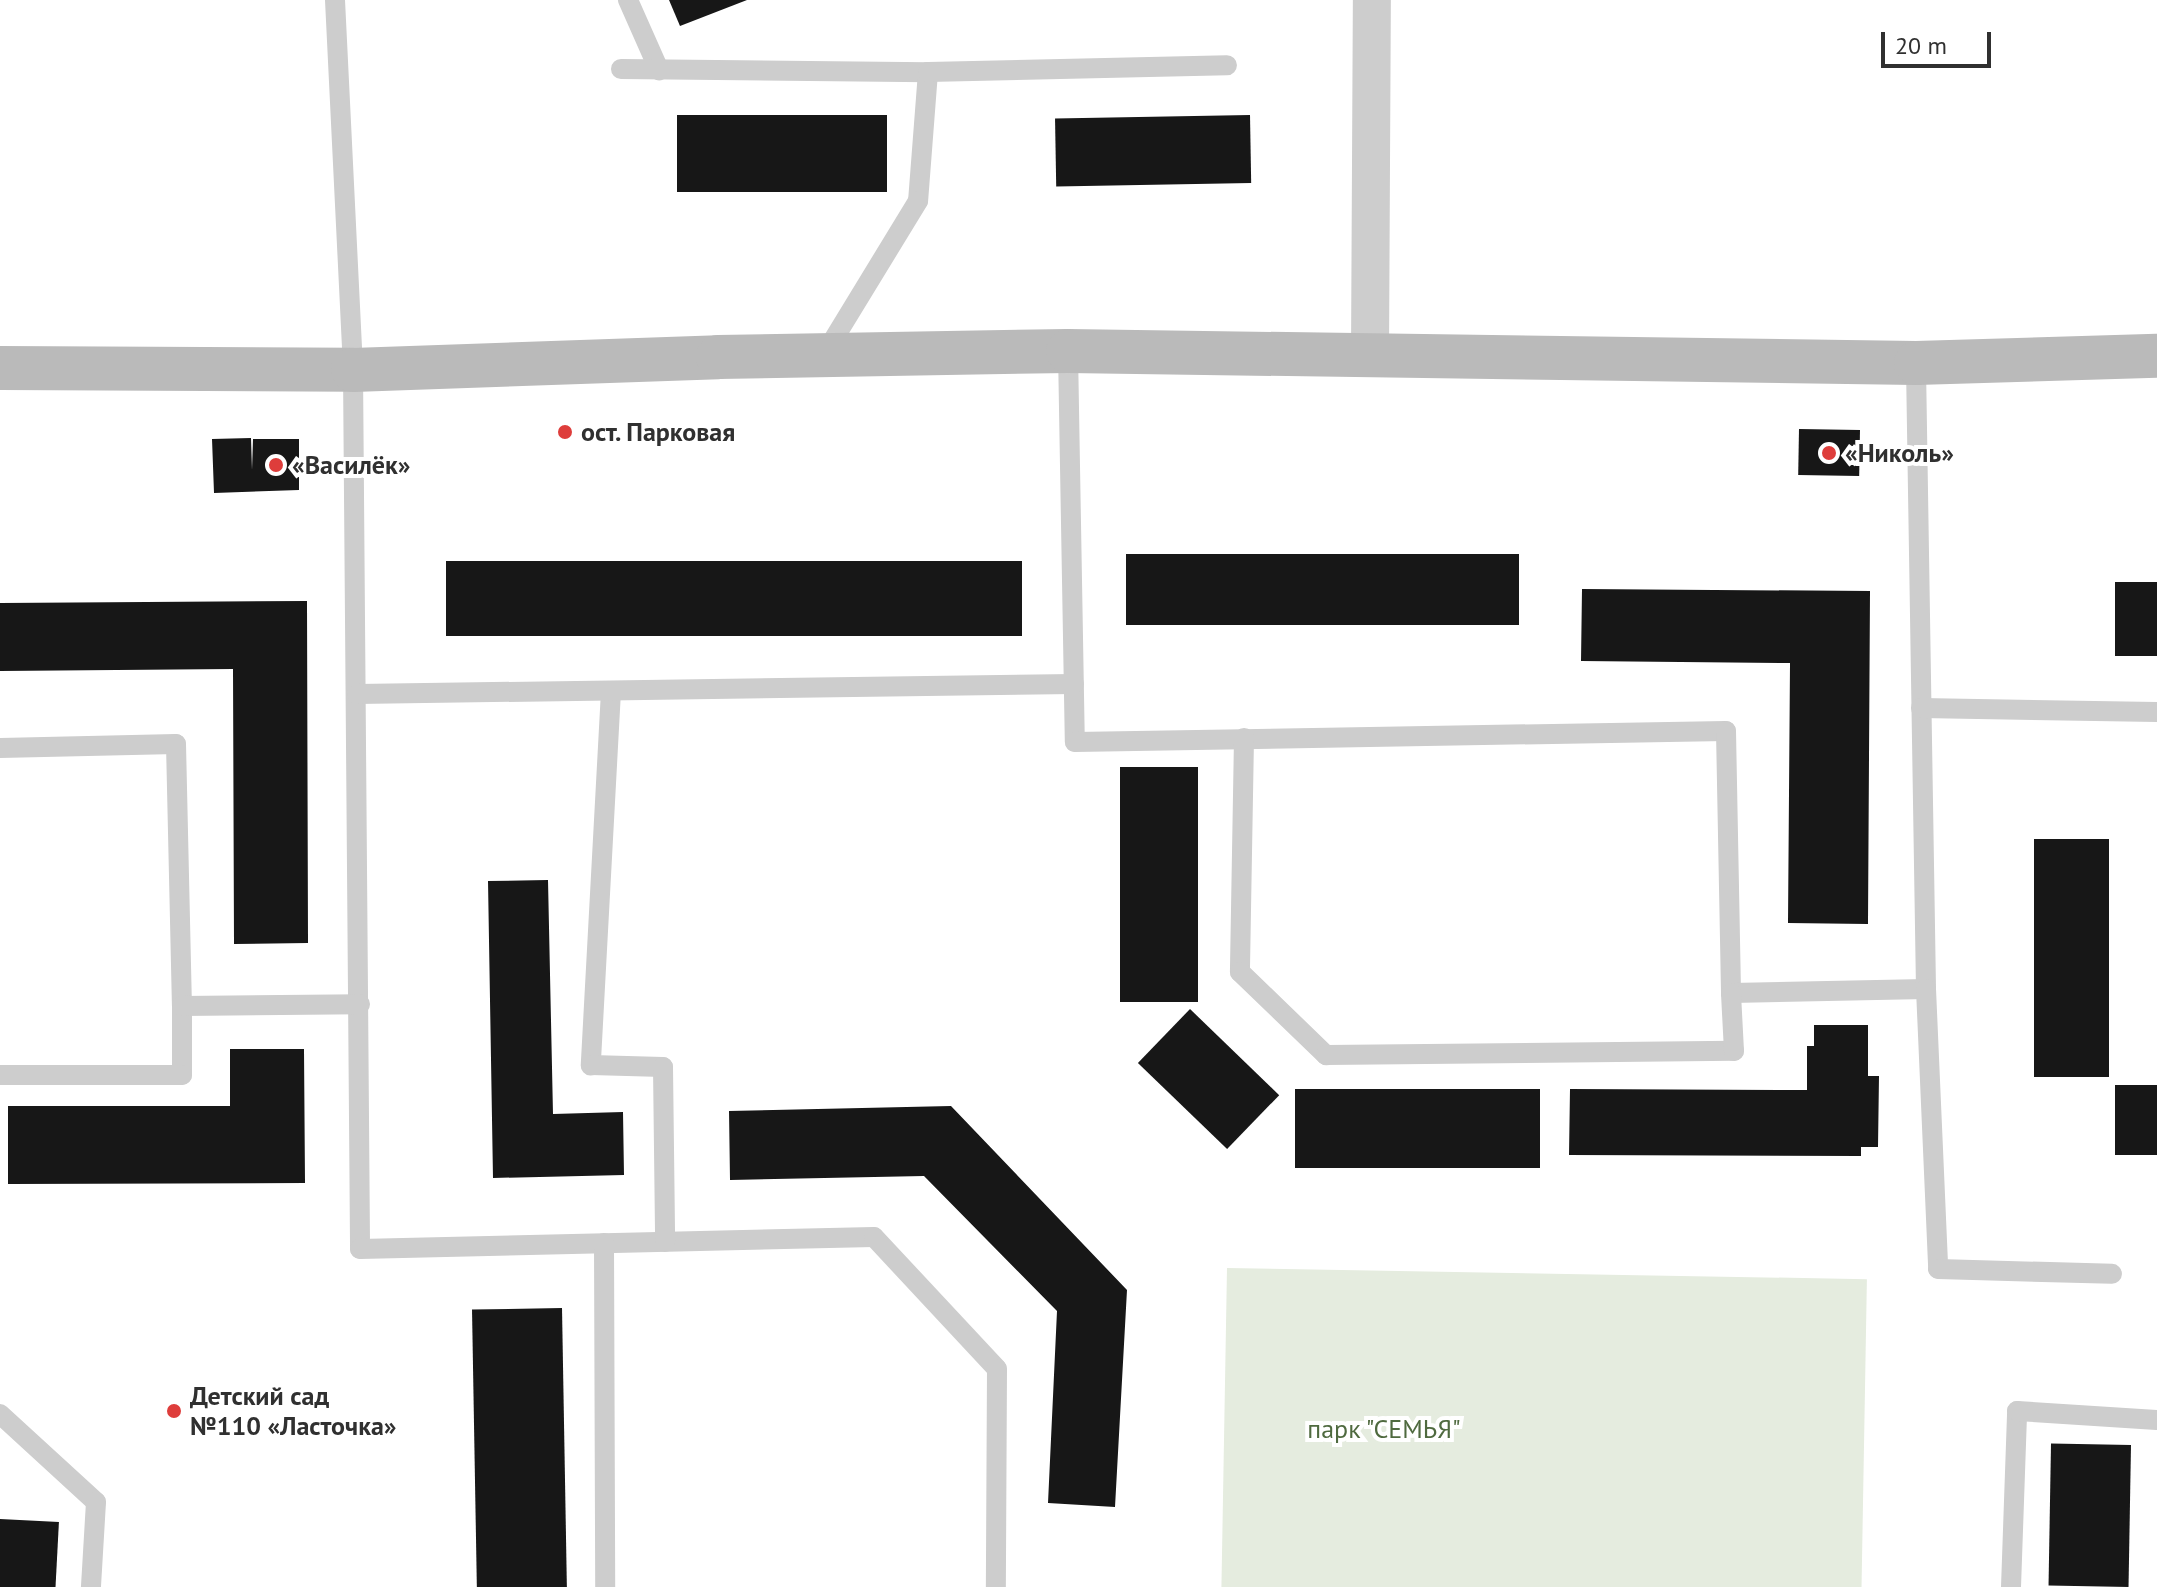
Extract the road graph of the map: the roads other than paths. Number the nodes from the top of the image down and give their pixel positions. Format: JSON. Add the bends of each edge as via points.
{"nodes":[{"id":1,"x":335,"y":0,"type":"edge"},
{"id":2,"x":628,"y":0,"type":"edge"},
{"id":3,"x":1372,"y":0,"type":"edge"},
{"id":4,"x":1227,"y":65,"type":"dead end"},
{"id":5,"x":621,"y":69,"type":"dead end"},
{"id":6,"x":659,"y":70,"type":"junction"},
{"id":7,"x":928,"y":72,"type":"junction"},
{"id":8,"x":1068,"y":351,"type":"junction"},
{"id":9,"x":824,"y":355,"type":"junction"},
{"id":10,"x":1370,"y":355,"type":"junction"},
{"id":11,"x":2157,"y":356,"type":"edge"},
{"id":12,"x":1916,"y":363,"type":"junction"},
{"id":13,"x":0,"y":368,"type":"edge"},
{"id":14,"x":353,"y":370,"type":"junction"},
{"id":15,"x":1074,"y":684,"type":"junction"},
{"id":16,"x":611,"y":691,"type":"junction"},
{"id":17,"x":357,"y":694,"type":"junction"},
{"id":18,"x":1921,"y":708,"type":"junction"},
{"id":19,"x":2157,"y":712,"type":"edge"},
{"id":20,"x":1244,"y":738,"type":"junction"},
{"id":21,"x":0,"y":748,"type":"edge"},
{"id":22,"x":1926,"y":989,"type":"junction"},
{"id":23,"x":1731,"y":993,"type":"junction"},
{"id":24,"x":360,"y":1004,"type":"junction"},
{"id":25,"x":182,"y":1006,"type":"junction"},
{"id":26,"x":0,"y":1075,"type":"edge"},
{"id":27,"x":665,"y":1242,"type":"junction"},
{"id":28,"x":604,"y":1243,"type":"junction"},
{"id":29,"x":2112,"y":1274,"type":"dead end"},
{"id":30,"x":0,"y":1414,"type":"edge"},
{"id":31,"x":2157,"y":1420,"type":"edge"},
{"id":32,"x":91,"y":1587,"type":"edge"},
{"id":33,"x":605,"y":1587,"type":"edge"},
{"id":34,"x":996,"y":1587,"type":"edge"},
{"id":35,"x":2011,"y":1587,"type":"edge"}],
"edges":[{"from":1,"to":14,"type":"lane"},
{"from":2,"to":6,"type":"lane"},
{"from":3,"to":10,"type":"street"},
{"from":4,"to":7,"type":"lane"},
{"from":5,"to":6,"type":"lane"},
{"from":6,"to":7,"type":"lane"},
{"from":7,"to":9,"type":"lane","via":[[918,201]]},
{"from":8,"to":9,"type":"main road"},
{"from":8,"to":10,"type":"main road"},
{"from":8,"to":15,"type":"lane"},
{"from":9,"to":14,"type":"main road"},
{"from":10,"to":12,"type":"main road"},
{"from":11,"to":12,"type":"main road"},
{"from":12,"to":18,"type":"lane"},
{"from":13,"to":14,"type":"main road"},
{"from":14,"to":17,"type":"lane"},
{"from":15,"to":16,"type":"lane"},
{"from":15,"to":20,"type":"lane","via":[[1075,742]]},
{"from":16,"to":17,"type":"lane"},
{"from":16,"to":27,"type":"lane","via":[[591,1065],[663,1067]]},
{"from":17,"to":24,"type":"lane"},
{"from":18,"to":19,"type":"lane"},
{"from":18,"to":22,"type":"lane"},
{"from":20,"to":23,"type":"lane","via":[[1726,731]]},
{"from":20,"to":23,"type":"lane","via":[[1240,972],[1326,1055],[1734,1051]]},
{"from":21,"to":25,"type":"lane","via":[[176,744]]},
{"from":22,"to":23,"type":"lane"},
{"from":22,"to":29,"type":"lane","via":[[1938,1269]]},
{"from":24,"to":25,"type":"lane"},
{"from":24,"to":28,"type":"lane","via":[[360,1249]]},
{"from":25,"to":26,"type":"lane","via":[[182,1075]]},
{"from":27,"to":28,"type":"lane"},
{"from":27,"to":34,"type":"lane","via":[[874,1237],[997,1369]]},
{"from":28,"to":33,"type":"lane"},
{"from":30,"to":32,"type":"lane","via":[[96,1502]]},
{"from":31,"to":35,"type":"lane","via":[[2017,1411]]}]}
